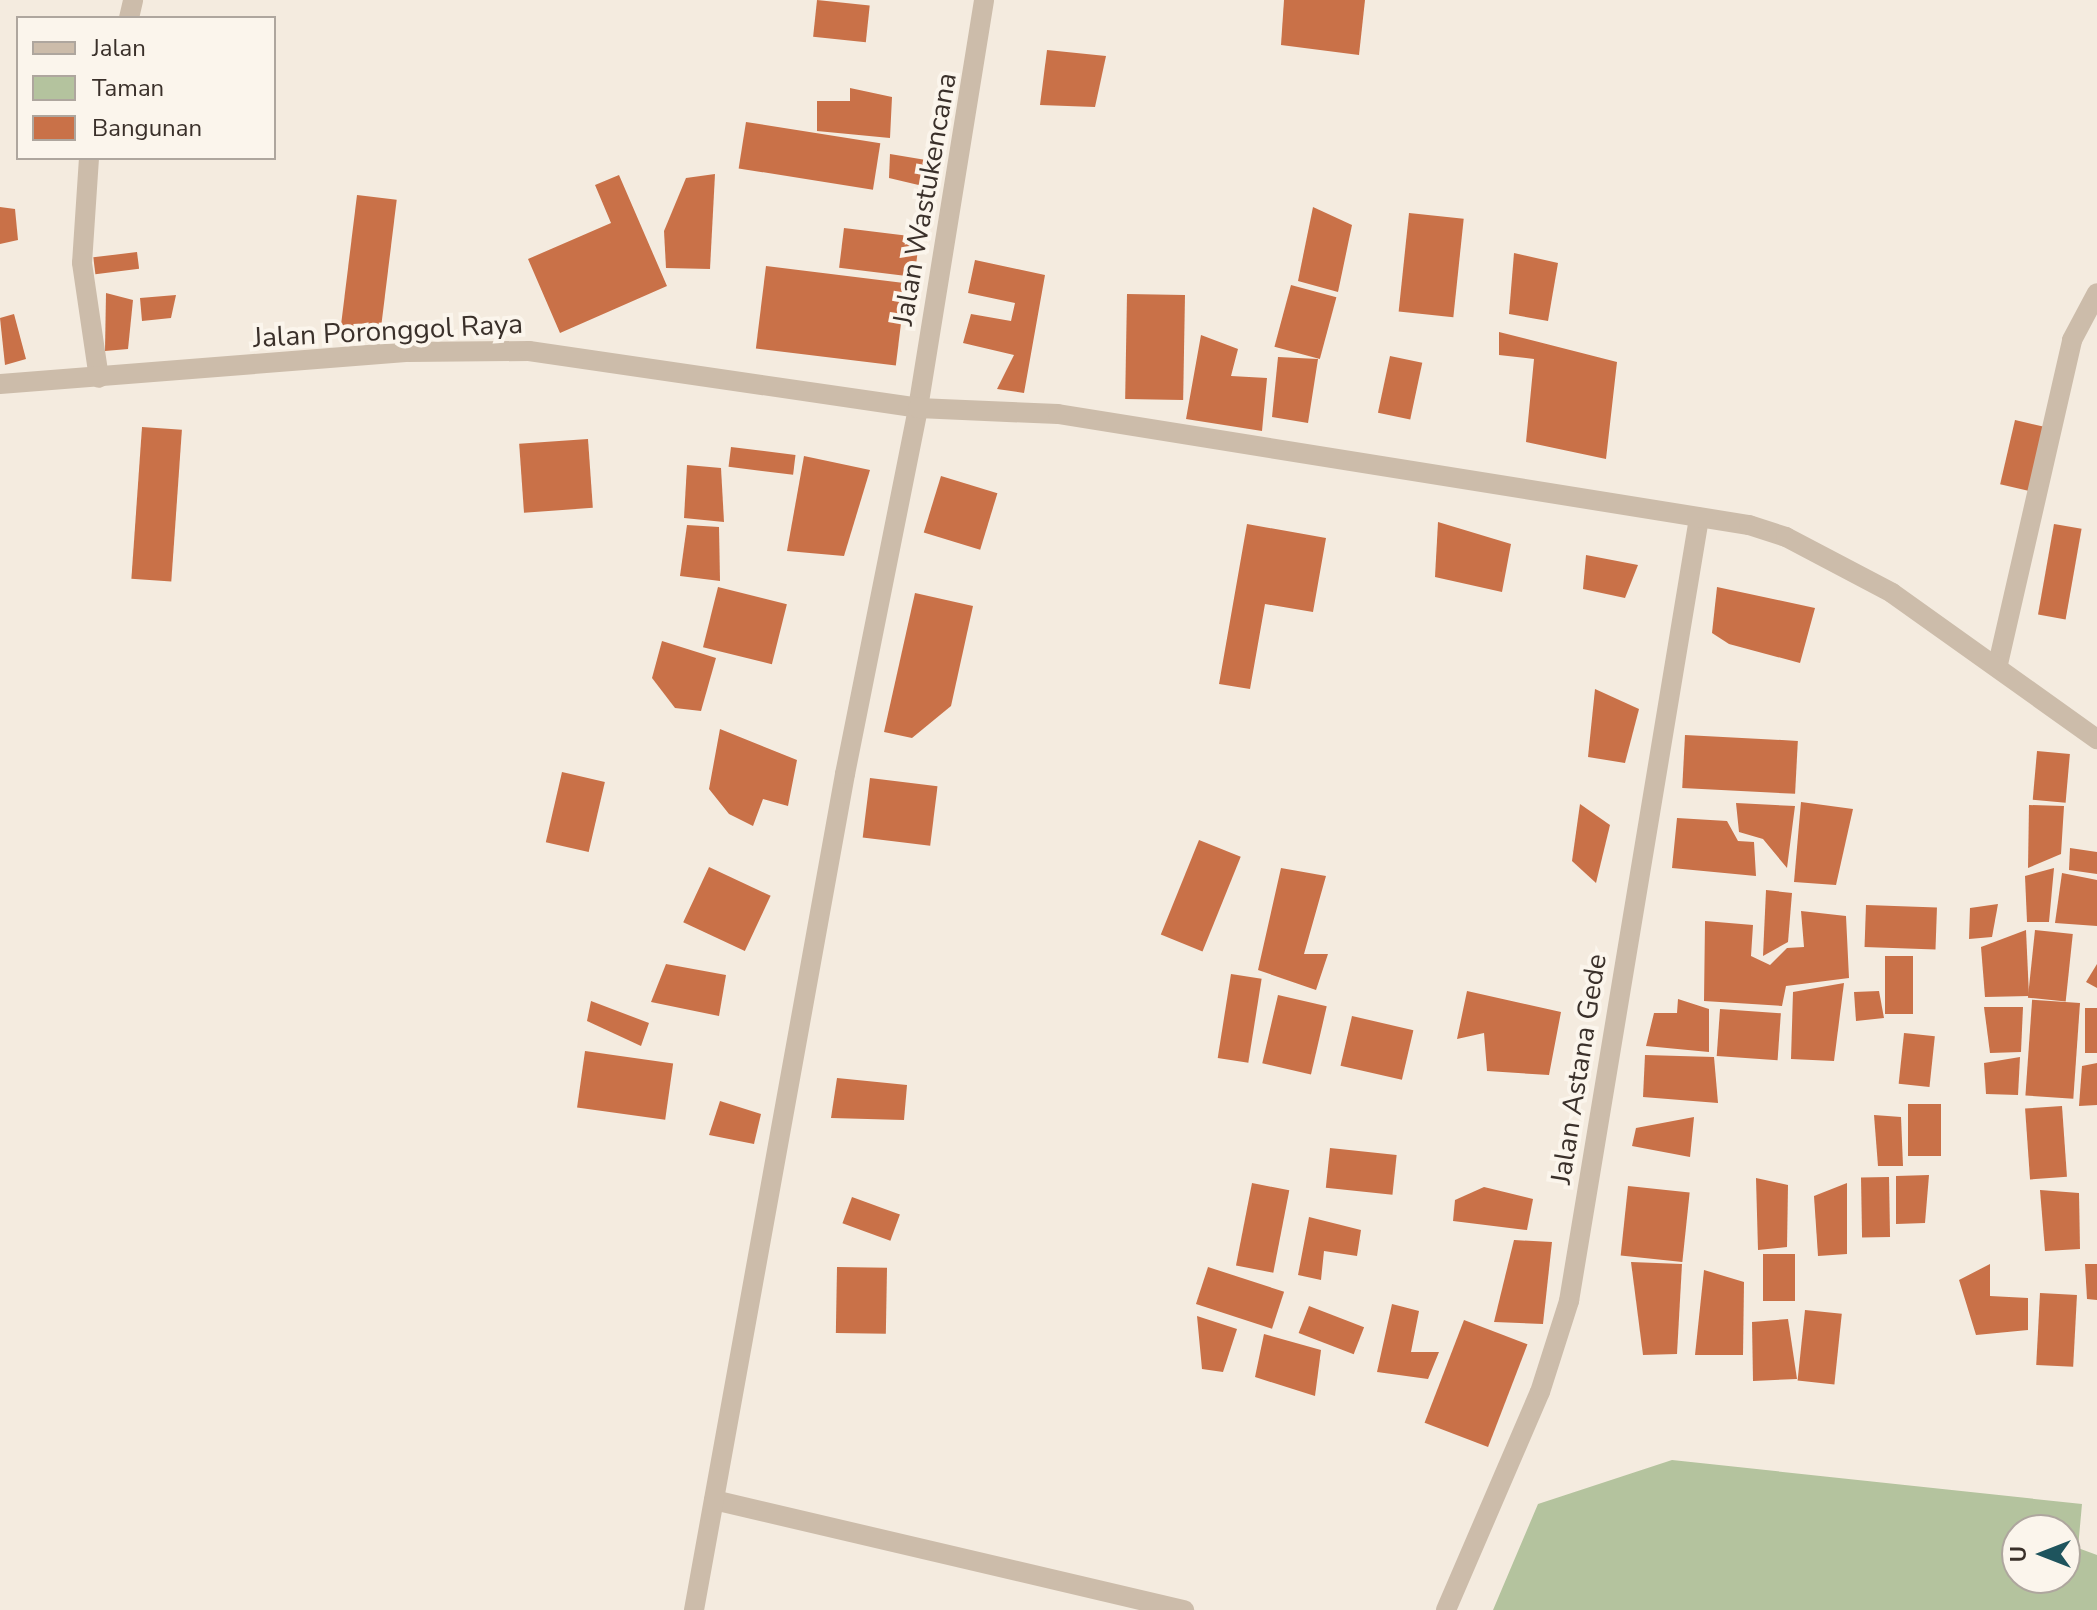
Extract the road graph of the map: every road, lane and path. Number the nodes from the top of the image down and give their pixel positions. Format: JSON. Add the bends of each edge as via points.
{"nodes":[{"id":1,"x":984,"y":0,"type":"edge"},
{"id":2,"x":89,"y":160,"type":"edge"},
{"id":3,"x":2097,"y":293,"type":"edge"},
{"id":4,"x":99,"y":378,"type":"junction"},
{"id":5,"x":4,"y":384,"type":"edge"},
{"id":6,"x":918,"y":408,"type":"junction"},
{"id":7,"x":1699,"y":518,"type":"junction"},
{"id":8,"x":1998,"y":664,"type":"junction"},
{"id":9,"x":2097,"y":739,"type":"edge"},
{"id":10,"x":714,"y":1500,"type":"junction"},
{"id":11,"x":694,"y":1610,"type":"edge"},
{"id":12,"x":1184,"y":1610,"type":"edge"},
{"id":13,"x":1446,"y":1610,"type":"edge"}],
"edges":[{"from":1,"to":6,"type":"street","name":"Jalan Wastukencana"},
{"from":2,"to":4,"type":"street","via":[[82,263]]},
{"from":3,"to":8,"type":"street","via":[[2072,340]]},
{"from":4,"to":5,"type":"street","name":"Jalan Poronggol Raya"},
{"from":4,"to":6,"type":"street","name":"Jalan Poronggol Raya","via":[[409,352],[529,351]]},
{"from":6,"to":7,"type":"street","name":"Jalan Poronggol Raya","via":[[1058,414]]},
{"from":6,"to":10,"type":"street","name":"Jalan Wastukencana","via":[[845,774]]},
{"from":7,"to":8,"type":"street","name":"Jalan Poronggol Raya","via":[[1762,529],[1836,561]]},
{"from":7,"to":13,"type":"street","name":"Jalan Astana Gede","via":[[1569,1301],[1540,1392]]},
{"from":8,"to":9,"type":"street","name":"Jalan Poronggol Raya"},
{"from":10,"to":11,"type":"street","name":"Jalan Wastukencana"},
{"from":10,"to":12,"type":"street"}]}
